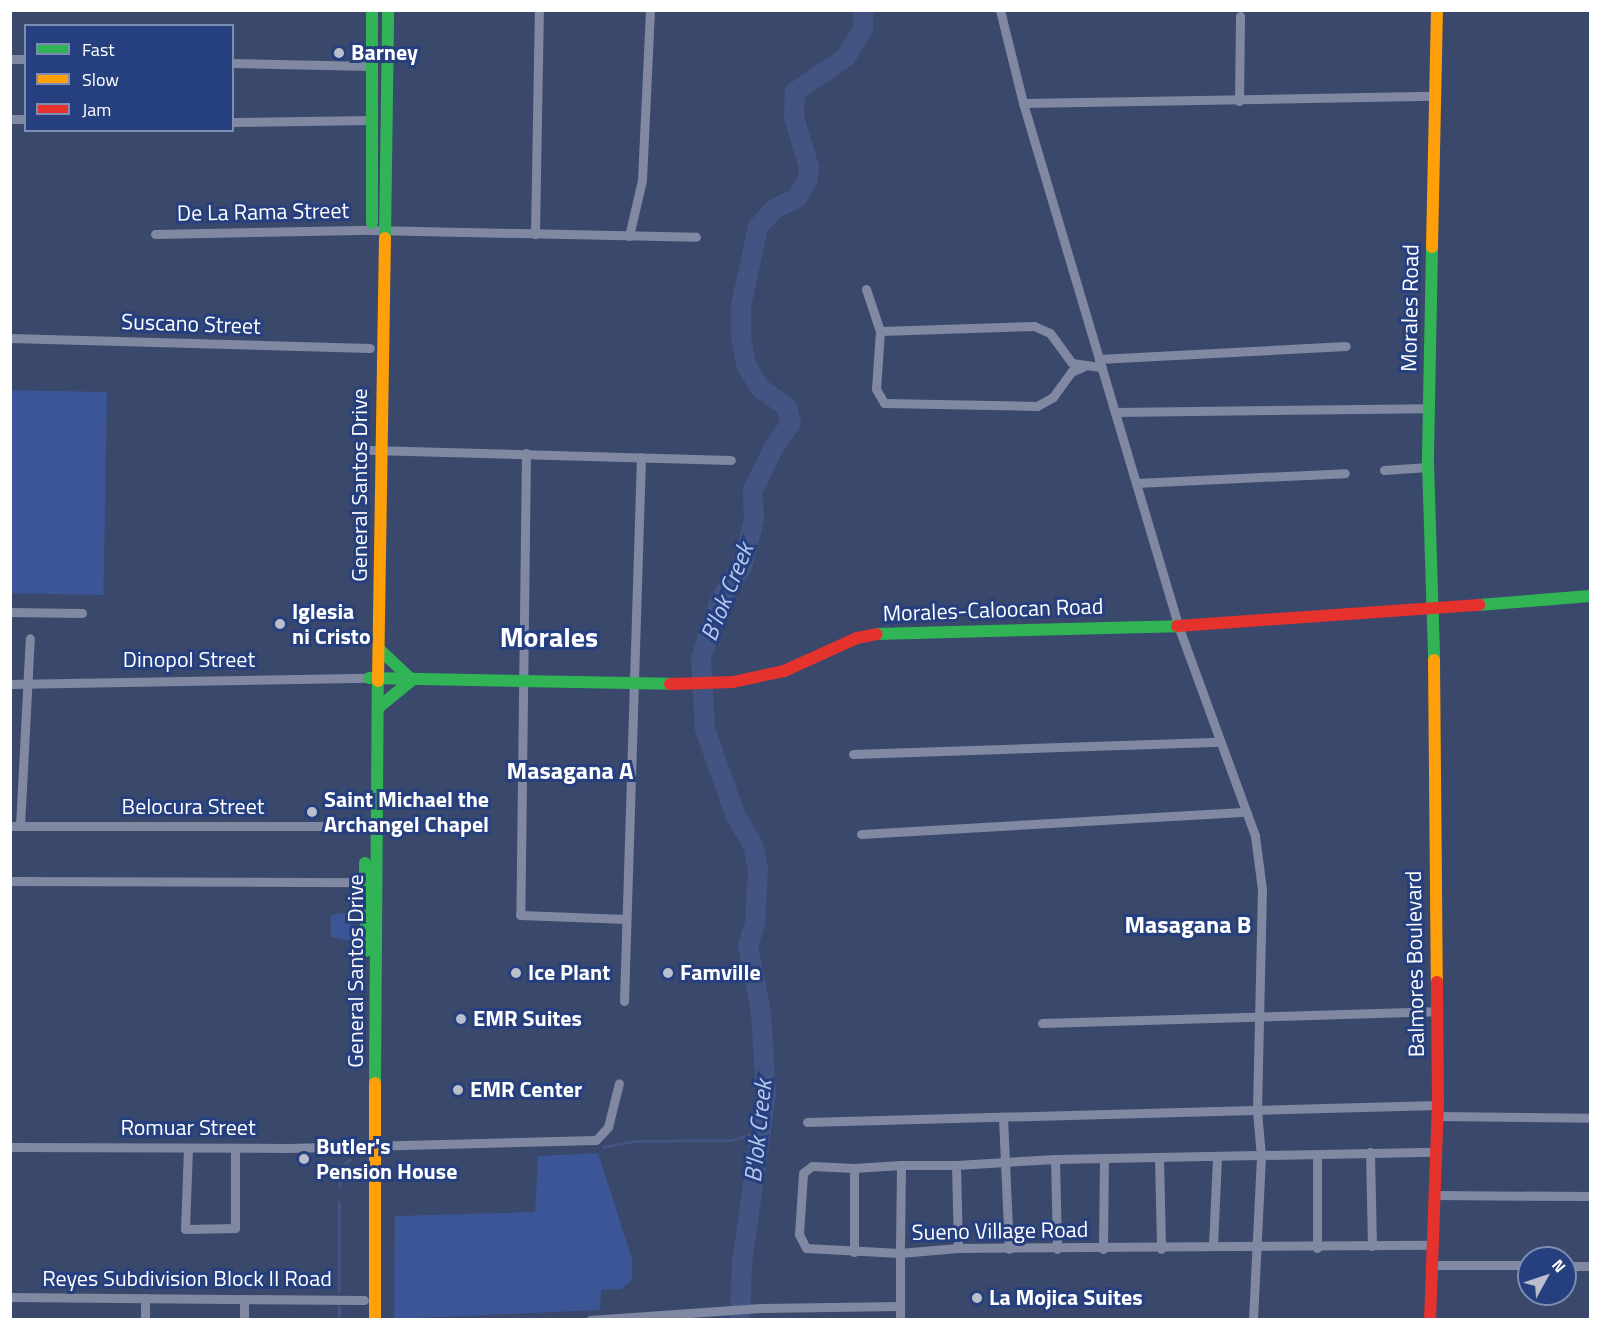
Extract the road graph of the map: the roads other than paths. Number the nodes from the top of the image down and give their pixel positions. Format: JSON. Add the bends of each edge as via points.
{"nodes":[{"id":1,"x":372,"y":10,"type":"edge"},
{"id":2,"x":388,"y":10,"type":"edge"},
{"id":3,"x":539,"y":10,"type":"edge"},
{"id":4,"x":650,"y":10,"type":"edge"},
{"id":5,"x":1000,"y":10,"type":"edge"},
{"id":6,"x":1437,"y":10,"type":"edge"},
{"id":7,"x":1240,"y":16,"type":"dead end"},
{"id":8,"x":234,"y":63,"type":"edge"},
{"id":9,"x":372,"y":66,"type":"junction"},
{"id":10,"x":1434,"y":96,"type":"junction"},
{"id":11,"x":1239,"y":101,"type":"junction"},
{"id":12,"x":1023,"y":103,"type":"junction"},
{"id":13,"x":372,"y":120,"type":"junction"},
{"id":14,"x":234,"y":123,"type":"edge"},
{"id":15,"x":378,"y":231,"type":"junction"},
{"id":16,"x":154,"y":234,"type":"dead end"},
{"id":17,"x":535,"y":234,"type":"junction"},
{"id":18,"x":629,"y":236,"type":"junction"},
{"id":19,"x":696,"y":237,"type":"dead end"},
{"id":20,"x":866,"y":289,"type":"dead end"},
{"id":21,"x":880,"y":331,"type":"junction"},
{"id":22,"x":10,"y":338,"type":"edge"},
{"id":23,"x":1346,"y":346,"type":"dead end"},
{"id":24,"x":370,"y":348,"type":"junction"},
{"id":25,"x":1100,"y":363,"type":"junction"},
{"id":26,"x":1083,"y":367,"type":"junction"},
{"id":27,"x":1429,"y":408,"type":"junction"},
{"id":28,"x":1115,"y":412,"type":"junction"},
{"id":29,"x":376,"y":450,"type":"junction"},
{"id":30,"x":526,"y":453,"type":"junction"},
{"id":31,"x":641,"y":457,"type":"junction"},
{"id":32,"x":731,"y":460,"type":"dead end"},
{"id":33,"x":1428,"y":467,"type":"junction"},
{"id":34,"x":1384,"y":470,"type":"dead end"},
{"id":35,"x":1345,"y":473,"type":"dead end"},
{"id":36,"x":1136,"y":483,"type":"junction"},
{"id":37,"x":1590,"y":596,"type":"edge"},
{"id":38,"x":1433,"y":607,"type":"junction"},
{"id":39,"x":10,"y":612,"type":"edge"},
{"id":40,"x":82,"y":613,"type":"dead end"},
{"id":41,"x":1179,"y":628,"type":"junction"},
{"id":42,"x":30,"y":638,"type":"dead end"},
{"id":43,"x":380,"y":650,"type":"junction"},
{"id":44,"x":374,"y":678,"type":"junction"},
{"id":45,"x":412,"y":680,"type":"junction"},
{"id":46,"x":523,"y":683,"type":"junction"},
{"id":47,"x":10,"y":684,"type":"edge"},
{"id":48,"x":26,"y":684,"type":"junction"},
{"id":49,"x":636,"y":685,"type":"junction"},
{"id":50,"x":379,"y":707,"type":"junction"},
{"id":51,"x":1220,"y":742,"type":"junction"},
{"id":52,"x":853,"y":754,"type":"dead end"},
{"id":53,"x":1246,"y":812,"type":"junction"},
{"id":54,"x":15,"y":826,"type":"edge"},
{"id":55,"x":370,"y":826,"type":"junction"},
{"id":56,"x":861,"y":834,"type":"dead end"},
{"id":57,"x":10,"y":881,"type":"edge"},
{"id":58,"x":365,"y":882,"type":"junction"},
{"id":59,"x":626,"y":919,"type":"junction"},
{"id":60,"x":624,"y":1001,"type":"dead end"},
{"id":61,"x":1436,"y":1011,"type":"junction"},
{"id":62,"x":1259,"y":1015,"type":"junction"},
{"id":63,"x":1042,"y":1023,"type":"dead end"},
{"id":64,"x":619,"y":1083,"type":"dead end"},
{"id":65,"x":1437,"y":1110,"type":"junction"},
{"id":66,"x":1257,"y":1111,"type":"junction"},
{"id":67,"x":1003,"y":1118,"type":"junction"},
{"id":68,"x":1590,"y":1118,"type":"edge"},
{"id":69,"x":807,"y":1122,"type":"dead end"},
{"id":70,"x":371,"y":1147,"type":"junction"},
{"id":71,"x":10,"y":1148,"type":"edge"},
{"id":72,"x":188,"y":1148,"type":"junction"},
{"id":73,"x":235,"y":1148,"type":"junction"},
{"id":74,"x":1370,"y":1152,"type":"junction"},
{"id":75,"x":1435,"y":1152,"type":"junction"},
{"id":76,"x":1317,"y":1154,"type":"junction"},
{"id":77,"x":1261,"y":1156,"type":"junction"},
{"id":78,"x":1217,"y":1157,"type":"junction"},
{"id":79,"x":1104,"y":1158,"type":"junction"},
{"id":80,"x":1159,"y":1158,"type":"junction"},
{"id":81,"x":1055,"y":1159,"type":"junction"},
{"id":82,"x":1005,"y":1161,"type":"junction"},
{"id":83,"x":901,"y":1165,"type":"junction"},
{"id":84,"x":956,"y":1165,"type":"junction"},
{"id":85,"x":854,"y":1168,"type":"junction"},
{"id":86,"x":1434,"y":1195,"type":"junction"},
{"id":87,"x":1590,"y":1196,"type":"edge"},
{"id":88,"x":1430,"y":1245,"type":"junction"},
{"id":89,"x":1213,"y":1246,"type":"junction"},
{"id":90,"x":1372,"y":1246,"type":"junction"},
{"id":91,"x":958,"y":1248,"type":"junction"},
{"id":92,"x":1317,"y":1248,"type":"junction"},
{"id":93,"x":1009,"y":1249,"type":"junction"},
{"id":94,"x":1057,"y":1249,"type":"junction"},
{"id":95,"x":1103,"y":1249,"type":"junction"},
{"id":96,"x":1161,"y":1249,"type":"junction"},
{"id":97,"x":1255,"y":1249,"type":"junction"},
{"id":98,"x":854,"y":1252,"type":"junction"},
{"id":99,"x":900,"y":1253,"type":"junction"},
{"id":100,"x":1431,"y":1265,"type":"junction"},
{"id":101,"x":1517,"y":1265,"type":"edge"},
{"id":102,"x":10,"y":1297,"type":"edge"},
{"id":103,"x":145,"y":1298,"type":"junction"},
{"id":104,"x":244,"y":1299,"type":"junction"},
{"id":105,"x":364,"y":1300,"type":"junction"},
{"id":106,"x":900,"y":1306,"type":"junction"},
{"id":107,"x":689,"y":1317,"type":"edge"},
{"id":108,"x":145,"y":1320,"type":"edge"},
{"id":109,"x":244,"y":1320,"type":"edge"},
{"id":110,"x":364,"y":1320,"type":"edge"},
{"id":111,"x":375,"y":1320,"type":"edge"},
{"id":112,"x":590,"y":1320,"type":"edge"},
{"id":113,"x":900,"y":1320,"type":"edge"},
{"id":114,"x":1253,"y":1320,"type":"edge"},
{"id":115,"x":1430,"y":1320,"type":"edge"}],
"edges":[{"from":1,"to":9,"type":"main road","name":"General Santos Drive"},
{"from":2,"to":15,"type":"main road","name":"General Santos Drive"},
{"from":3,"to":17,"type":"street"},
{"from":4,"to":18,"type":"street","via":[[642,180]]},
{"from":5,"to":12,"type":"street"},
{"from":6,"to":10,"type":"main road","name":"Morales Road"},
{"from":7,"to":11,"type":"street"},
{"from":8,"to":9,"type":"street"},
{"from":9,"to":13,"type":"main road","name":"General Santos Drive"},
{"from":10,"to":11,"type":"street"},
{"from":10,"to":27,"type":"main road","name":"Morales Road"},
{"from":11,"to":12,"type":"street"},
{"from":12,"to":25,"type":"street"},
{"from":13,"to":14,"type":"street"},
{"from":13,"to":15,"type":"main road","name":"General Santos Drive"},
{"from":15,"to":16,"type":"street","name":"De La Rama Street"},
{"from":15,"to":17,"type":"street","name":"De La Rama Street"},
{"from":15,"to":24,"type":"main road","name":"General Santos Drive"},
{"from":15,"to":29,"type":"main road","name":"General Santos Drive"},
{"from":17,"to":18,"type":"street","name":"De La Rama Street"},
{"from":18,"to":19,"type":"street","name":"De La Rama Street"},
{"from":20,"to":21,"type":"street"},
{"from":21,"to":26,"type":"street","via":[[1034,326],[1045,328],[1067,360]]},
{"from":21,"to":26,"type":"street","via":[[876,389],[884,403],[897,406],[1037,406],[1053,397],[1073,370]]},
{"from":22,"to":24,"type":"street","name":"Suscano Street"},
{"from":23,"to":25,"type":"street"},
{"from":24,"to":29,"type":"main road","name":"General Santos Drive"},
{"from":25,"to":26,"type":"street"},
{"from":25,"to":28,"type":"street"},
{"from":27,"to":28,"type":"street"},
{"from":27,"to":33,"type":"main road","name":"Morales Road"},
{"from":28,"to":36,"type":"street"},
{"from":29,"to":30,"type":"street"},
{"from":29,"to":43,"type":"main road","name":"General Santos Drive"},
{"from":29,"to":44,"type":"main road","name":"General Santos Drive"},
{"from":30,"to":31,"type":"street"},
{"from":30,"to":46,"type":"street"},
{"from":31,"to":32,"type":"street"},
{"from":31,"to":49,"type":"street"},
{"from":33,"to":34,"type":"street"},
{"from":33,"to":38,"type":"main road","name":"Morales Road"},
{"from":35,"to":36,"type":"street"},
{"from":36,"to":41,"type":"street"},
{"from":37,"to":38,"type":"main road","name":"Morales-Caloocan Road"},
{"from":38,"to":41,"type":"main road","name":"Morales-Caloocan Road"},
{"from":38,"to":61,"type":"main road","name":"Balmores Boulevard"},
{"from":39,"to":40,"type":"street"},
{"from":41,"to":49,"type":"main road","name":"Morales-Caloocan Road","via":[[940,628],[881,633],[857,638],[784,671],[711,683]]},
{"from":41,"to":51,"type":"street"},
{"from":42,"to":48,"type":"street"},
{"from":43,"to":44,"type":"main road","name":"General Santos Drive"},
{"from":43,"to":45,"type":"main road"},
{"from":44,"to":45,"type":"main road","name":"Morales-Caloocan Road"},
{"from":44,"to":48,"type":"street","name":"Dinopol Street"},
{"from":44,"to":50,"type":"main road","name":"General Santos Drive"},
{"from":44,"to":55,"type":"main road","name":"General Santos Drive"},
{"from":45,"to":46,"type":"main road","name":"Morales-Caloocan Road"},
{"from":45,"to":50,"type":"main road"},
{"from":46,"to":49,"type":"main road","name":"Morales-Caloocan Road"},
{"from":46,"to":59,"type":"street","via":[[520,915]]},
{"from":47,"to":48,"type":"street","name":"Dinopol Street"},
{"from":48,"to":54,"type":"street"},
{"from":49,"to":59,"type":"street"},
{"from":50,"to":55,"type":"main road","name":"General Santos Drive"},
{"from":51,"to":52,"type":"street"},
{"from":51,"to":53,"type":"street"},
{"from":53,"to":56,"type":"street"},
{"from":53,"to":62,"type":"street","via":[[1255,836],[1262,889]]},
{"from":54,"to":55,"type":"street","name":"Belocura Street"},
{"from":55,"to":58,"type":"main road","name":"General Santos Drive"},
{"from":55,"to":70,"type":"main road","name":"General Santos Drive"},
{"from":57,"to":58,"type":"street"},
{"from":58,"to":70,"type":"main road","name":"General Santos Drive"},
{"from":59,"to":60,"type":"street"},
{"from":61,"to":62,"type":"street"},
{"from":61,"to":65,"type":"main road","name":"Balmores Boulevard"},
{"from":62,"to":63,"type":"street"},
{"from":62,"to":66,"type":"street"},
{"from":64,"to":70,"type":"street","name":"Romuar Street","via":[[608,1127],[596,1140]]},
{"from":65,"to":66,"type":"street"},
{"from":65,"to":68,"type":"street"},
{"from":65,"to":75,"type":"main road","name":"Balmores Boulevard"},
{"from":66,"to":67,"type":"street"},
{"from":66,"to":77,"type":"street"},
{"from":67,"to":69,"type":"street"},
{"from":67,"to":82,"type":"street"},
{"from":70,"to":73,"type":"street","name":"Romuar Street"},
{"from":70,"to":105,"type":"main road","name":"General Santos Drive"},
{"from":70,"to":111,"type":"main road","name":"General Santos Drive"},
{"from":71,"to":72,"type":"street","name":"Romuar Street"},
{"from":72,"to":73,"type":"street","name":"Romuar Street"},
{"from":72,"to":73,"type":"street","via":[[185,1229],[235,1228]]},
{"from":74,"to":75,"type":"street"},
{"from":74,"to":76,"type":"street"},
{"from":74,"to":90,"type":"street"},
{"from":75,"to":86,"type":"main road","name":"Balmores Boulevard"},
{"from":76,"to":77,"type":"street"},
{"from":76,"to":92,"type":"street"},
{"from":77,"to":78,"type":"street"},
{"from":77,"to":97,"type":"street"},
{"from":78,"to":80,"type":"street"},
{"from":78,"to":89,"type":"street"},
{"from":79,"to":80,"type":"street"},
{"from":79,"to":81,"type":"street"},
{"from":79,"to":95,"type":"street"},
{"from":80,"to":96,"type":"street"},
{"from":81,"to":82,"type":"street"},
{"from":81,"to":94,"type":"street"},
{"from":82,"to":84,"type":"street"},
{"from":82,"to":93,"type":"street"},
{"from":83,"to":84,"type":"street"},
{"from":83,"to":85,"type":"street"},
{"from":83,"to":99,"type":"street"},
{"from":84,"to":91,"type":"street"},
{"from":85,"to":98,"type":"street"},
{"from":85,"to":98,"type":"street","via":[[806,1169],[799,1234],[810,1250]]},
{"from":86,"to":87,"type":"street"},
{"from":86,"to":88,"type":"main road","name":"Balmores Boulevard"},
{"from":88,"to":90,"type":"street","name":"Sueno Village Road"},
{"from":88,"to":100,"type":"main road","name":"Balmores Boulevard"},
{"from":89,"to":96,"type":"street","name":"Sueno Village Road"},
{"from":89,"to":97,"type":"street","name":"Sueno Village Road"},
{"from":90,"to":92,"type":"street","name":"Sueno Village Road"},
{"from":91,"to":93,"type":"street","name":"Sueno Village Road"},
{"from":91,"to":99,"type":"street","name":"Sueno Village Road"},
{"from":92,"to":97,"type":"street","name":"Sueno Village Road"},
{"from":93,"to":94,"type":"street","name":"Sueno Village Road"},
{"from":94,"to":95,"type":"street","name":"Sueno Village Road"},
{"from":95,"to":96,"type":"street","name":"Sueno Village Road"},
{"from":97,"to":114,"type":"street"},
{"from":98,"to":99,"type":"street"},
{"from":99,"to":106,"type":"street","name":"Sueno Village Road"},
{"from":100,"to":101,"type":"street"},
{"from":100,"to":115,"type":"main road","name":"Balmores Boulevard"},
{"from":102,"to":103,"type":"street","name":"Reyes Subdivision Block II Road"},
{"from":103,"to":104,"type":"street","name":"Reyes Subdivision Block II Road"},
{"from":103,"to":108,"type":"street"},
{"from":104,"to":105,"type":"street","name":"Reyes Subdivision Block II Road"},
{"from":104,"to":109,"type":"street"},
{"from":105,"to":110,"type":"main road","name":"General Santos Drive"},
{"from":106,"to":107,"type":"street","via":[[761,1308]]},
{"from":106,"to":113,"type":"street","name":"Sueno Village Road"},
{"from":107,"to":112,"type":"street"}]}
